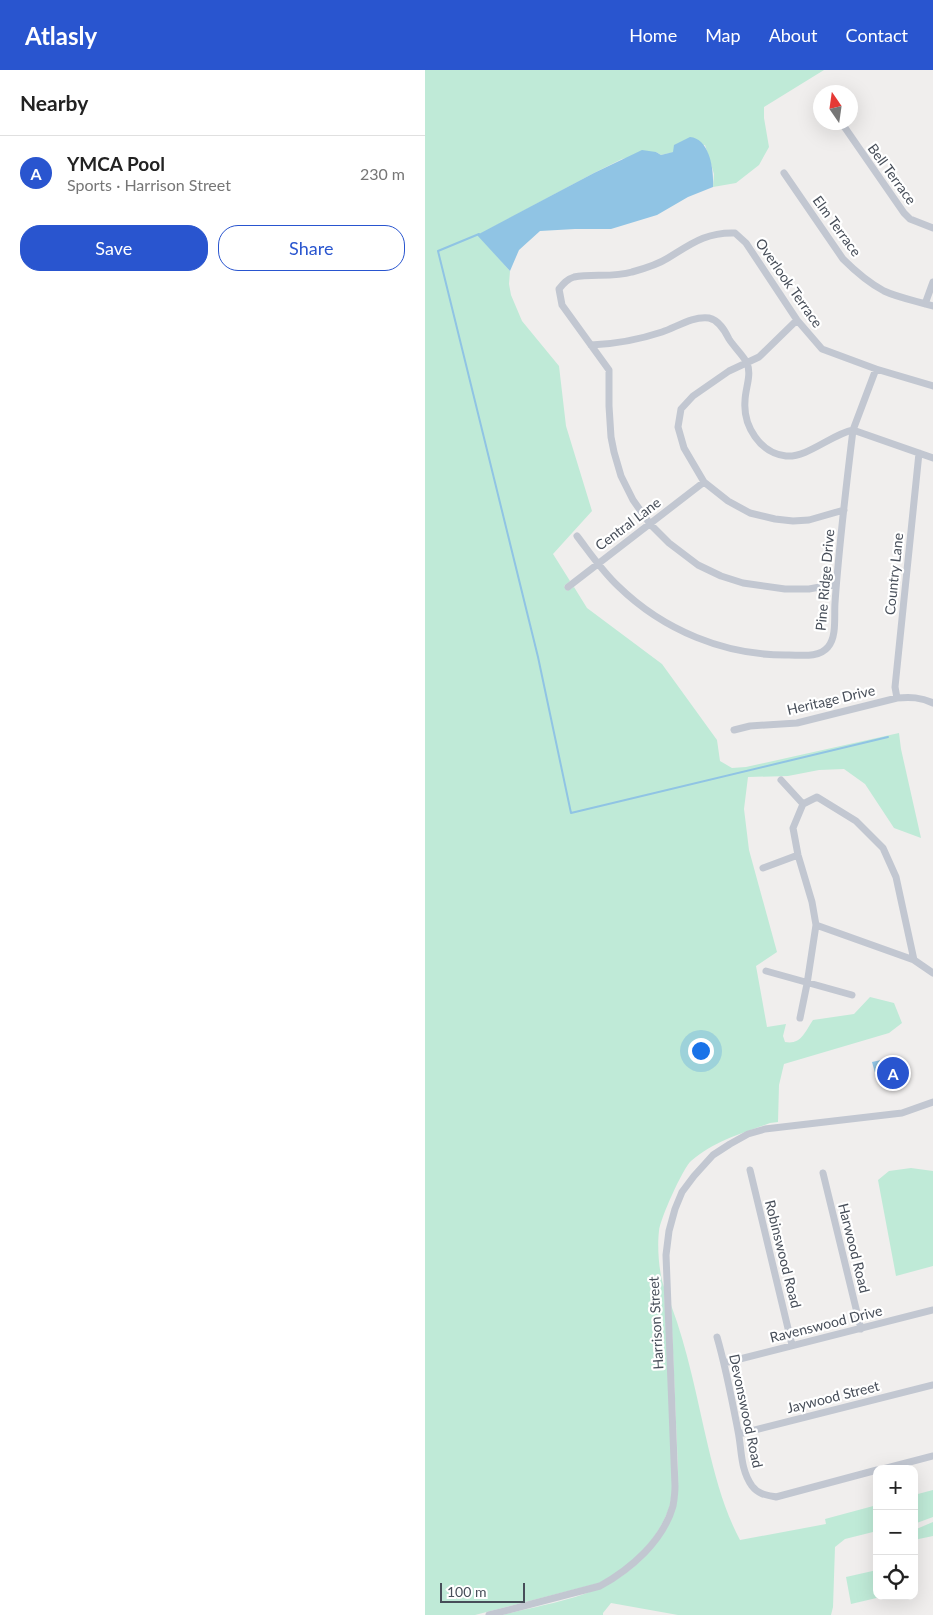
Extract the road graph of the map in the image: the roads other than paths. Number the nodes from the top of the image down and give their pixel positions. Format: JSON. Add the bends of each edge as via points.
{"nodes":[{"id":1,"x":847,"y":130,"type":"edge"},
{"id":2,"x":784,"y":173,"type":"dead end"},
{"id":3,"x":933,"y":228,"type":"edge"},
{"id":4,"x":933,"y":282,"type":"edge"},
{"id":5,"x":925,"y":304,"type":"junction"},
{"id":6,"x":933,"y":306,"type":"edge"},
{"id":7,"x":797,"y":320,"type":"junction"},
{"id":8,"x":591,"y":345,"type":"junction"},
{"id":9,"x":747,"y":363,"type":"junction"},
{"id":10,"x":876,"y":369,"type":"junction"},
{"id":11,"x":933,"y":386,"type":"edge"},
{"id":12,"x":853,"y":430,"type":"junction"},
{"id":13,"x":919,"y":453,"type":"junction"},
{"id":14,"x":933,"y":458,"type":"edge"},
{"id":15,"x":704,"y":482,"type":"junction"},
{"id":16,"x":844,"y":510,"type":"junction"},
{"id":17,"x":650,"y":524,"type":"junction"},
{"id":18,"x":577,"y":536,"type":"dead end"},
{"id":19,"x":597,"y":564,"type":"junction"},
{"id":20,"x":836,"y":584,"type":"junction"},
{"id":21,"x":568,"y":587,"type":"dead end"},
{"id":22,"x":897,"y":698,"type":"junction"},
{"id":23,"x":933,"y":703,"type":"edge"},
{"id":24,"x":733,"y":730,"type":"dead end"},
{"id":25,"x":781,"y":780,"type":"dead end"},
{"id":26,"x":803,"y":804,"type":"junction"},
{"id":27,"x":797,"y":855,"type":"junction"},
{"id":28,"x":763,"y":868,"type":"dead end"},
{"id":29,"x":816,"y":925,"type":"junction"},
{"id":30,"x":914,"y":960,"type":"junction"},
{"id":31,"x":766,"y":971,"type":"dead end"},
{"id":32,"x":933,"y":973,"type":"edge"},
{"id":33,"x":807,"y":984,"type":"junction"},
{"id":34,"x":852,"y":995,"type":"dead end"},
{"id":35,"x":800,"y":1018,"type":"dead end"},
{"id":36,"x":933,"y":1102,"type":"edge"},
{"id":37,"x":750,"y":1170,"type":"dead end"},
{"id":38,"x":823,"y":1173,"type":"dead end"},
{"id":39,"x":933,"y":1310,"type":"edge"},
{"id":40,"x":861,"y":1329,"type":"junction"},
{"id":41,"x":717,"y":1337,"type":"dead end"},
{"id":42,"x":792,"y":1345,"type":"junction"},
{"id":43,"x":724,"y":1363,"type":"junction"},
{"id":44,"x":933,"y":1385,"type":"edge"},
{"id":45,"x":739,"y":1434,"type":"junction"},
{"id":46,"x":933,"y":1456,"type":"edge"},
{"id":47,"x":898,"y":1465,"type":"edge"},
{"id":48,"x":873,"y":1471,"type":"edge"},
{"id":49,"x":489,"y":1615,"type":"edge"}],
"edges":[{"from":1,"to":3,"type":"street","name":"Bell Terrace","via":[[904,213],[910,219]]},
{"from":2,"to":5,"type":"street","name":"Elm Terrace","via":[[834,247],[853,269],[886,292]]},
{"from":4,"to":5,"type":"street"},
{"from":5,"to":6,"type":"street","name":"Elm Terrace"},
{"from":7,"to":8,"type":"street","name":"Overlook Terrace","via":[[746,243],[735,233],[722,232],[692,242],[667,259],[631,273],[573,277],[564,282],[559,289],[559,298]]},
{"from":7,"to":9,"type":"street","via":[[759,357]]},
{"from":7,"to":10,"type":"street","name":"Overlook Terrace","via":[[822,349]]},
{"from":8,"to":9,"type":"street","via":[[618,344],[698,318],[711,318],[722,326]]},
{"from":8,"to":17,"type":"street","name":"Overlook Terrace","via":[[609,370],[611,437],[621,476]]},
{"from":9,"to":12,"type":"street","via":[[749,376],[744,411],[757,441],[771,452],[787,456],[807,451]]},
{"from":9,"to":15,"type":"street","via":[[729,371],[693,396],[681,410],[678,427],[684,448]]},
{"from":10,"to":11,"type":"street","name":"Overlook Terrace"},
{"from":10,"to":12,"type":"street","name":"Pine Ridge Drive"},
{"from":12,"to":13,"type":"street"},
{"from":12,"to":16,"type":"street","name":"Pine Ridge Drive"},
{"from":13,"to":14,"type":"street"},
{"from":13,"to":22,"type":"street","name":"Country Lane","via":[[895,687]]},
{"from":15,"to":16,"type":"street","via":[[750,513],[775,520],[809,520]]},
{"from":15,"to":17,"type":"street","name":"Central Lane"},
{"from":16,"to":20,"type":"street","name":"Pine Ridge Drive"},
{"from":17,"to":19,"type":"street","name":"Central Lane"},
{"from":17,"to":20,"type":"street","name":"Overlook Terrace","via":[[676,549],[721,576],[785,589]]},
{"from":18,"to":19,"type":"street","name":"Pine Ridge Drive"},
{"from":19,"to":20,"type":"street","name":"Pine Ridge Drive","via":[[635,602],[665,623],[734,650],[776,656],[818,654],[828,648],[833,637]]},
{"from":19,"to":21,"type":"street","name":"Central Lane"},
{"from":22,"to":23,"type":"street","name":"Heritage Drive","via":[[924,698]]},
{"from":22,"to":24,"type":"street","name":"Heritage Drive","via":[[797,723]]},
{"from":25,"to":26,"type":"street"},
{"from":26,"to":27,"type":"street","via":[[793,828]]},
{"from":26,"to":30,"type":"street","via":[[817,797],[856,821],[883,848],[896,877]]},
{"from":27,"to":28,"type":"street"},
{"from":27,"to":29,"type":"street","via":[[813,902]]},
{"from":29,"to":30,"type":"street"},
{"from":29,"to":33,"type":"street"},
{"from":30,"to":32,"type":"street"},
{"from":31,"to":33,"type":"street"},
{"from":33,"to":34,"type":"street"},
{"from":33,"to":35,"type":"street"},
{"from":36,"to":49,"type":"street","name":"Harrison Street","via":[[903,1113],[787,1126],[748,1134],[713,1155],[694,1176],[675,1209],[666,1256],[676,1469],[673,1506],[665,1525],[642,1556],[600,1586]]},
{"from":37,"to":42,"type":"street","name":"Robinswood Road"},
{"from":38,"to":40,"type":"street","name":"Harwood Road"},
{"from":39,"to":40,"type":"street","name":"Ravenswood Drive"},
{"from":40,"to":42,"type":"street","name":"Ravenswood Drive"},
{"from":41,"to":43,"type":"street","name":"Devonswood Road"},
{"from":42,"to":43,"type":"street","name":"Ravenswood Drive"},
{"from":43,"to":45,"type":"street","name":"Devonswood Road"},
{"from":44,"to":45,"type":"street","name":"Jaywood Street"},
{"from":45,"to":48,"type":"street","name":"Devonswood Road","via":[[747,1478],[763,1495],[775,1497]]},
{"from":46,"to":47,"type":"street"}]}
